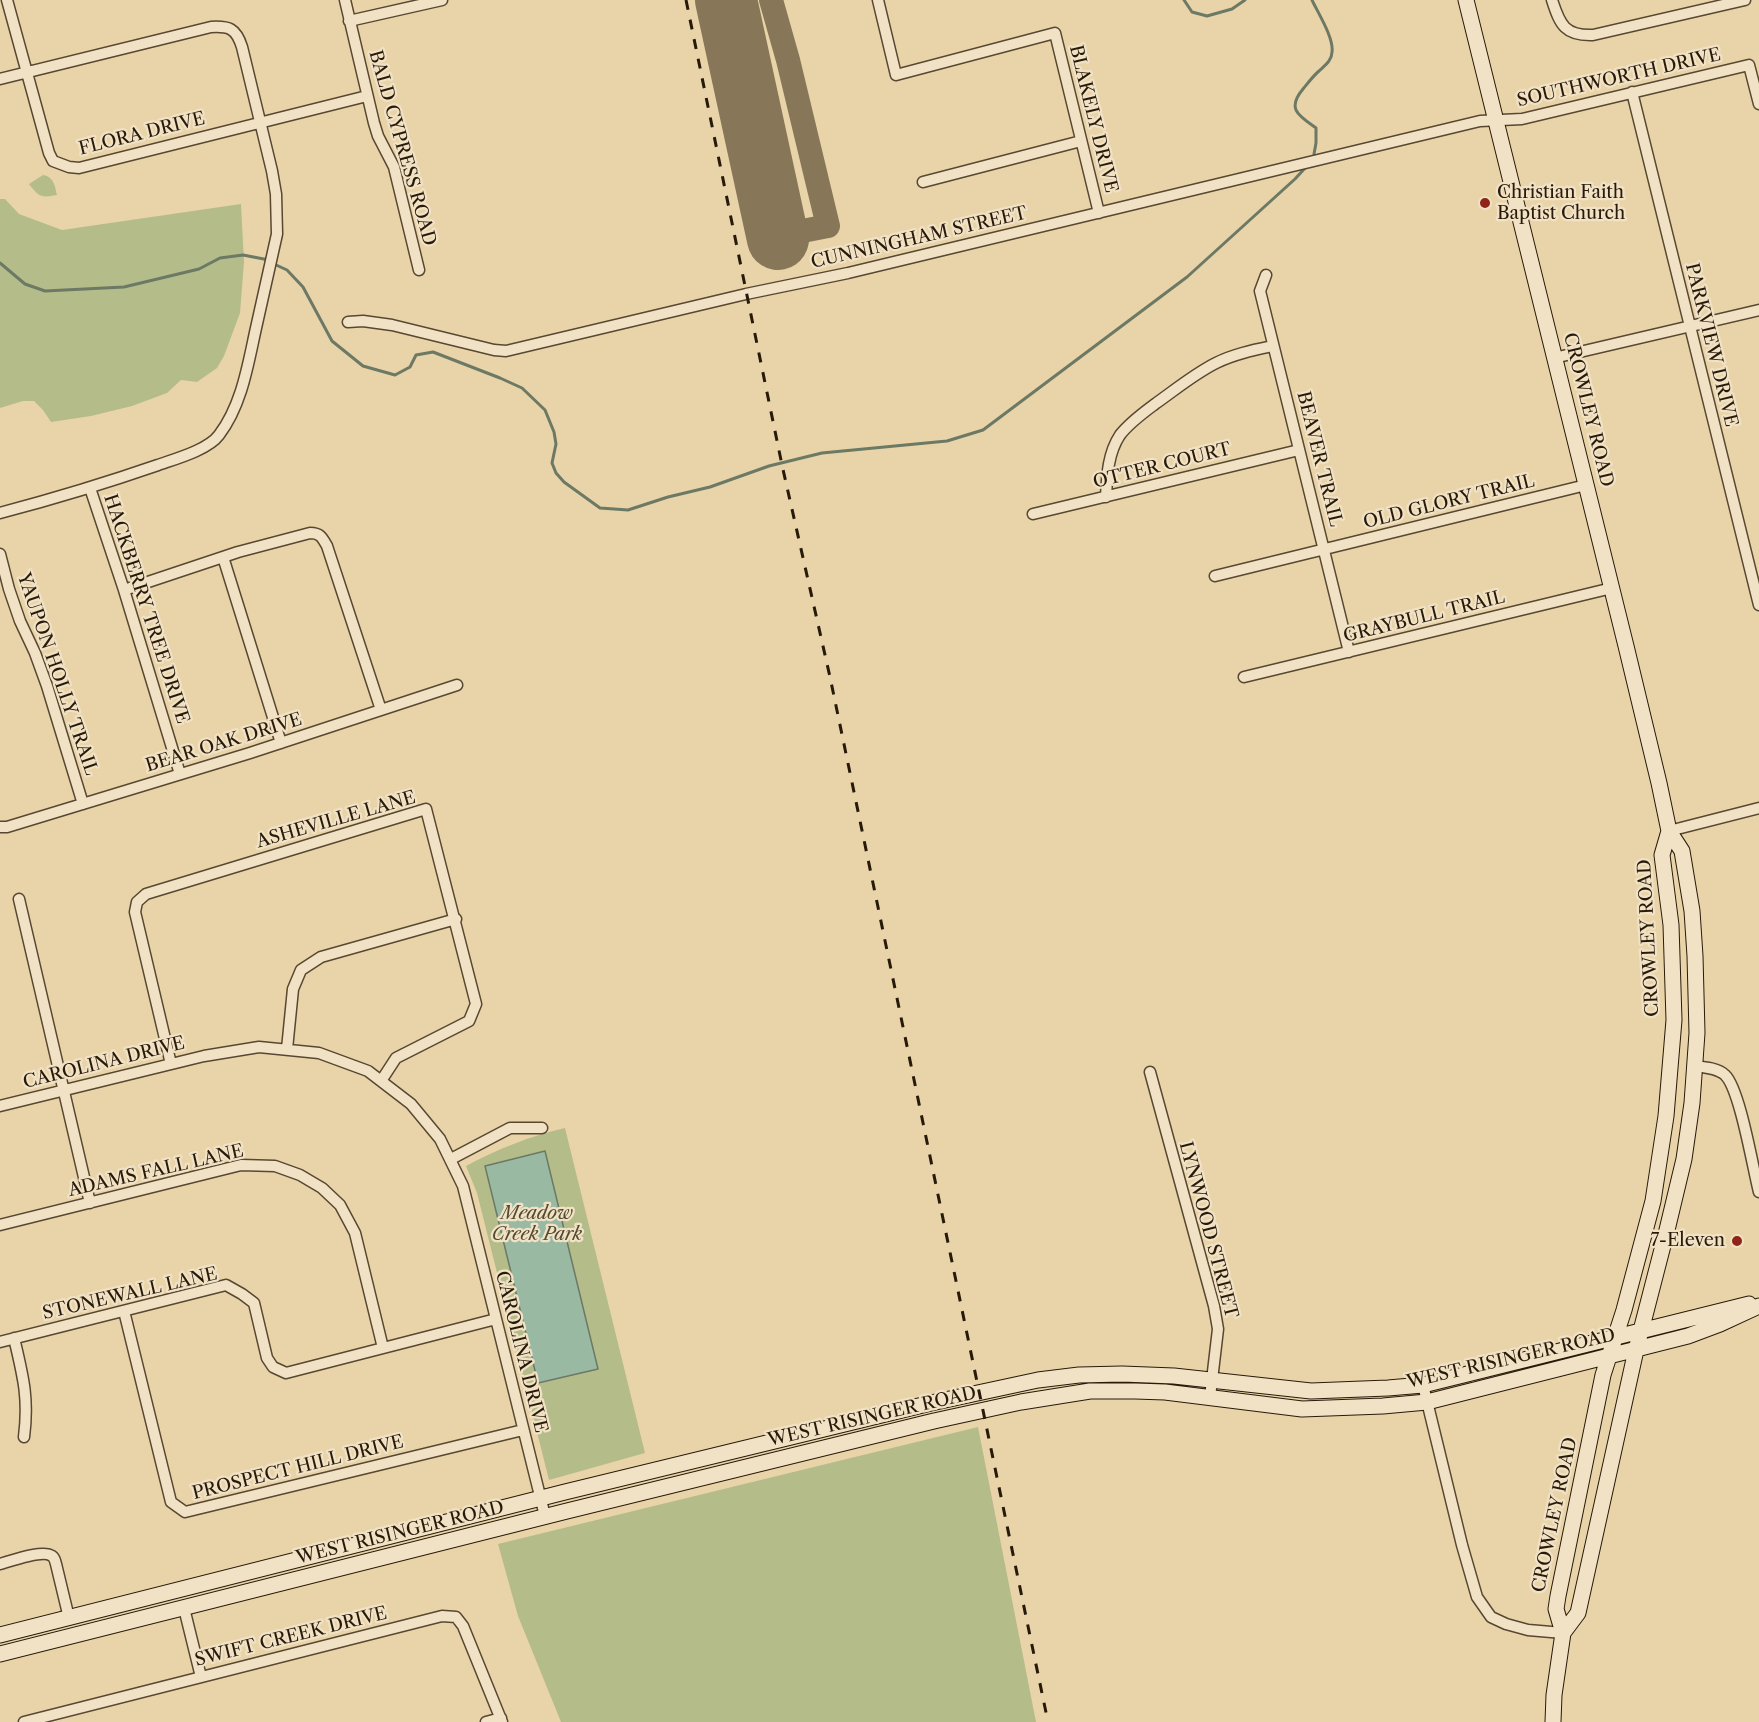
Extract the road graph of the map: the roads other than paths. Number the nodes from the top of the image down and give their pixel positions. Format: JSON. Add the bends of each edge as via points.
{"nodes":[{"id":1,"x":7,"y":0,"type":"edge"},
{"id":2,"x":345,"y":0,"type":"edge"},
{"id":3,"x":442,"y":0,"type":"edge"},
{"id":4,"x":879,"y":0,"type":"edge"},
{"id":5,"x":1466,"y":0,"type":"edge"},
{"id":6,"x":1552,"y":0,"type":"edge"},
{"id":7,"x":1745,"y":0,"type":"edge"},
{"id":8,"x":349,"y":21,"type":"junction"},
{"id":9,"x":27,"y":72,"type":"junction"},
{"id":10,"x":0,"y":79,"type":"edge"},
{"id":11,"x":1632,"y":92,"type":"junction"},
{"id":12,"x":367,"y":96,"type":"junction"},
{"id":13,"x":1759,"y":104,"type":"edge"},
{"id":14,"x":1495,"y":119,"type":"junction"},
{"id":15,"x":260,"y":122,"type":"junction"},
{"id":16,"x":1081,"y":141,"type":"junction"},
{"id":17,"x":923,"y":182,"type":"dead end"},
{"id":18,"x":1099,"y":213,"type":"junction"},
{"id":19,"x":419,"y":270,"type":"dead end"},
{"id":20,"x":1266,"y":275,"type":"dead end"},
{"id":21,"x":1759,"y":310,"type":"edge"},
{"id":22,"x":348,"y":322,"type":"dead end"},
{"id":23,"x":1690,"y":326,"type":"junction"},
{"id":24,"x":1273,"y":346,"type":"junction"},
{"id":25,"x":1554,"y":358,"type":"junction"},
{"id":26,"x":1299,"y":450,"type":"junction"},
{"id":27,"x":1586,"y":485,"type":"junction"},
{"id":28,"x":90,"y":488,"type":"junction"},
{"id":29,"x":1106,"y":496,"type":"junction"},
{"id":30,"x":0,"y":513,"type":"edge"},
{"id":31,"x":1033,"y":514,"type":"dead end"},
{"id":32,"x":1324,"y":550,"type":"junction"},
{"id":33,"x":0,"y":554,"type":"edge"},
{"id":34,"x":223,"y":557,"type":"junction"},
{"id":35,"x":1215,"y":576,"type":"dead end"},
{"id":36,"x":1612,"y":588,"type":"junction"},
{"id":37,"x":124,"y":590,"type":"junction"},
{"id":38,"x":1759,"y":604,"type":"edge"},
{"id":39,"x":1349,"y":652,"type":"junction"},
{"id":40,"x":1244,"y":677,"type":"dead end"},
{"id":41,"x":457,"y":685,"type":"dead end"},
{"id":42,"x":381,"y":710,"type":"junction"},
{"id":43,"x":281,"y":743,"type":"junction"},
{"id":44,"x":180,"y":774,"type":"junction"},
{"id":45,"x":83,"y":804,"type":"junction"},
{"id":46,"x":1759,"y":808,"type":"edge"},
{"id":47,"x":0,"y":827,"type":"edge"},
{"id":48,"x":1668,"y":831,"type":"junction"},
{"id":49,"x":19,"y":899,"type":"dead end"},
{"id":50,"x":456,"y":919,"type":"junction"},
{"id":51,"x":287,"y":1049,"type":"junction"},
{"id":52,"x":171,"y":1064,"type":"junction"},
{"id":53,"x":1694,"y":1066,"type":"junction"},
{"id":54,"x":1150,"y":1072,"type":"dead end"},
{"id":55,"x":381,"y":1081,"type":"junction"},
{"id":56,"x":63,"y":1090,"type":"junction"},
{"id":57,"x":0,"y":1106,"type":"edge"},
{"id":58,"x":542,"y":1128,"type":"dead end"},
{"id":59,"x":451,"y":1160,"type":"junction"},
{"id":60,"x":1759,"y":1192,"type":"edge"},
{"id":61,"x":90,"y":1203,"type":"junction"},
{"id":62,"x":0,"y":1225,"type":"edge"},
{"id":63,"x":1759,"y":1301,"type":"edge"},
{"id":64,"x":1759,"y":1306,"type":"edge"},
{"id":65,"x":124,"y":1311,"type":"junction"},
{"id":66,"x":496,"y":1319,"type":"junction"},
{"id":67,"x":1641,"y":1331,"type":"junction"},
{"id":68,"x":14,"y":1338,"type":"junction"},
{"id":69,"x":1614,"y":1338,"type":"junction"},
{"id":70,"x":0,"y":1342,"type":"edge"},
{"id":71,"x":383,"y":1348,"type":"junction"},
{"id":72,"x":1636,"y":1350,"type":"junction"},
{"id":73,"x":1608,"y":1357,"type":"junction"},
{"id":74,"x":1212,"y":1380,"type":"junction"},
{"id":75,"x":1423,"y":1385,"type":"junction"},
{"id":76,"x":1210,"y":1397,"type":"junction"},
{"id":77,"x":1427,"y":1402,"type":"junction"},
{"id":78,"x":523,"y":1430,"type":"junction"},
{"id":79,"x":24,"y":1437,"type":"dead end"},
{"id":80,"x":732,"y":1452,"type":"junction"},
{"id":81,"x":651,"y":1491,"type":"junction"},
{"id":82,"x":541,"y":1498,"type":"junction"},
{"id":83,"x":545,"y":1516,"type":"junction"},
{"id":84,"x":0,"y":1564,"type":"edge"},
{"id":85,"x":184,"y":1608,"type":"junction"},
{"id":86,"x":69,"y":1618,"type":"junction"},
{"id":87,"x":1563,"y":1633,"type":"junction"},
{"id":88,"x":0,"y":1635,"type":"edge"},
{"id":89,"x":0,"y":1654,"type":"edge"},
{"id":90,"x":201,"y":1677,"type":"junction"},
{"id":91,"x":60,"y":1718,"type":"edge"},
{"id":92,"x":502,"y":1720,"type":"edge"},
{"id":93,"x":24,"y":1722,"type":"edge"},
{"id":94,"x":486,"y":1722,"type":"edge"},
{"id":95,"x":1553,"y":1722,"type":"edge"}],
"edges":[{"from":1,"to":9,"type":"street","name":"FLORA DRIVE"},
{"from":2,"to":8,"type":"street","name":"BALD CYPRESS ROAD"},
{"from":3,"to":8,"type":"street"},
{"from":4,"to":16,"type":"street","name":"BLAKELY DRIVE","via":[[897,75],[1055,33]]},
{"from":5,"to":14,"type":"main road","name":"CROWLEY ROAD"},
{"from":6,"to":7,"type":"street","via":[[1561,23],[1581,36]]},
{"from":8,"to":12,"type":"street","name":"BALD CYPRESS ROAD"},
{"from":9,"to":10,"type":"street"},
{"from":9,"to":15,"type":"street","name":"FLORA DRIVE","via":[[49,153],[53,161],[69,167],[79,168]]},
{"from":9,"to":15,"type":"street","via":[[211,27],[225,27],[239,38]]},
{"from":11,"to":13,"type":"street","name":"SOUTHWORTH DRIVE","via":[[1749,65]]},
{"from":11,"to":14,"type":"street","name":"SOUTHWORTH DRIVE","via":[[1522,119]]},
{"from":11,"to":23,"type":"street","name":"PARKVIEW DRIVE"},
{"from":12,"to":15,"type":"street","name":"FLORA DRIVE"},
{"from":12,"to":19,"type":"street","name":"BALD CYPRESS ROAD","via":[[378,136],[394,167]]},
{"from":14,"to":18,"type":"street","name":"CUNNINGHAM STREET"},
{"from":14,"to":25,"type":"main road","name":"CROWLEY ROAD"},
{"from":15,"to":28,"type":"street","via":[[273,171],[277,234],[250,357],[228,422],[217,438],[194,452]]},
{"from":16,"to":17,"type":"street"},
{"from":16,"to":18,"type":"street","name":"BLAKELY DRIVE"},
{"from":18,"to":22,"type":"street","name":"CUNNINGHAM STREET","via":[[506,351],[392,325]]},
{"from":20,"to":24,"type":"street","name":"BEAVER TRAIL","via":[[1260,291]]},
{"from":21,"to":23,"type":"street"},
{"from":23,"to":25,"type":"street"},
{"from":23,"to":38,"type":"street","name":"PARKVIEW DRIVE"},
{"from":24,"to":26,"type":"street","name":"BEAVER TRAIL"},
{"from":24,"to":29,"type":"street","via":[[1216,363],[1132,423],[1120,435],[1112,453]]},
{"from":25,"to":27,"type":"main road","name":"CROWLEY ROAD"},
{"from":26,"to":29,"type":"street","name":"OTTER COURT"},
{"from":26,"to":32,"type":"street","name":"BEAVER TRAIL"},
{"from":27,"to":32,"type":"street","name":"OLD GLORY TRAIL"},
{"from":27,"to":36,"type":"main road","name":"CROWLEY ROAD"},
{"from":28,"to":30,"type":"street"},
{"from":28,"to":37,"type":"street","name":"HACKBERRY TREE DRIVE"},
{"from":29,"to":31,"type":"street","name":"OTTER COURT"},
{"from":32,"to":35,"type":"street","name":"OLD GLORY TRAIL"},
{"from":32,"to":39,"type":"street","name":"BEAVER TRAIL"},
{"from":33,"to":45,"type":"street","name":"YAUPON HOLLY TRAIL","via":[[9,590],[47,686]]},
{"from":34,"to":37,"type":"street"},
{"from":34,"to":42,"type":"street","via":[[310,533],[322,537]]},
{"from":34,"to":43,"type":"street"},
{"from":36,"to":39,"type":"street","name":"GRAYBULL TRAIL"},
{"from":36,"to":48,"type":"main road","name":"CROWLEY ROAD"},
{"from":37,"to":44,"type":"street","name":"HACKBERRY TREE DRIVE"},
{"from":39,"to":40,"type":"street","name":"GRAYBULL TRAIL"},
{"from":41,"to":42,"type":"street","name":"BEAR OAK DRIVE"},
{"from":42,"to":43,"type":"street","name":"BEAR OAK DRIVE"},
{"from":43,"to":44,"type":"street","name":"BEAR OAK DRIVE"},
{"from":44,"to":45,"type":"street","name":"BEAR OAK DRIVE"},
{"from":45,"to":47,"type":"street","name":"BEAR OAK DRIVE"},
{"from":46,"to":48,"type":"street"},
{"from":48,"to":53,"type":"main road","name":"CROWLEY ROAD","via":[[1682,850],[1692,911]]},
{"from":48,"to":69,"type":"main road","name":"CROWLEY ROAD","via":[[1662,855],[1671,925],[1674,1020],[1666,1116],[1653,1201]]},
{"from":49,"to":56,"type":"street"},
{"from":50,"to":51,"type":"street","via":[[321,957],[301,970],[293,989]]},
{"from":50,"to":52,"type":"street","name":"ASHEVILLE LANE","via":[[426,808],[146,894],[137,902],[135,912]]},
{"from":50,"to":55,"type":"street","name":"ASHEVILLE LANE","via":[[476,1004],[470,1022],[396,1058]]},
{"from":51,"to":52,"type":"street","name":"CAROLINA DRIVE","via":[[259,1047]]},
{"from":51,"to":55,"type":"street","name":"CAROLINA DRIVE","via":[[319,1053],[368,1071]]},
{"from":52,"to":56,"type":"street","name":"CAROLINA DRIVE"},
{"from":53,"to":60,"type":"street","via":[[1718,1071],[1730,1081]]},
{"from":53,"to":67,"type":"main road","name":"CROWLEY ROAD","via":[[1684,1159]]},
{"from":54,"to":74,"type":"street","name":"LYNWOOD STREET","via":[[1214,1306],[1218,1329]]},
{"from":55,"to":59,"type":"street","name":"CAROLINA DRIVE","via":[[411,1104],[440,1139]]},
{"from":56,"to":57,"type":"street","name":"CAROLINA DRIVE"},
{"from":56,"to":61,"type":"street"},
{"from":58,"to":59,"type":"street","via":[[510,1128]]},
{"from":59,"to":66,"type":"street","name":"CAROLINA DRIVE","via":[[463,1186]]},
{"from":61,"to":62,"type":"street","name":"ADAMS FALL LANE"},
{"from":61,"to":71,"type":"street","name":"ADAMS FALL LANE","via":[[241,1165],[275,1166],[300,1175],[340,1205],[355,1233]]},
{"from":63,"to":67,"type":"main road","name":"WEST RISINGER ROAD"},
{"from":64,"to":72,"type":"main road","name":"WEST RISINGER ROAD","via":[[1688,1336]]},
{"from":65,"to":68,"type":"street","name":"STONEWALL LANE"},
{"from":65,"to":71,"type":"street","name":"STONEWALL LANE","via":[[226,1286],[254,1303],[267,1358],[273,1367],[286,1373]]},
{"from":65,"to":78,"type":"street","name":"PROSPECT HILL DRIVE","via":[[171,1502],[185,1512]]},
{"from":66,"to":71,"type":"street","name":"STONEWALL LANE"},
{"from":66,"to":78,"type":"street","name":"CAROLINA DRIVE"},
{"from":67,"to":69,"type":"main road","name":"WEST RISINGER ROAD"},
{"from":67,"to":72,"type":"main road","name":"CROWLEY ROAD"},
{"from":68,"to":70,"type":"street","name":"STONEWALL LANE"},
{"from":68,"to":79,"type":"street","via":[[25,1382]]},
{"from":69,"to":73,"type":"main road","name":"CROWLEY ROAD"},
{"from":69,"to":75,"type":"main road","name":"WEST RISINGER ROAD"},
{"from":72,"to":73,"type":"main road","name":"WEST RISINGER ROAD"},
{"from":72,"to":87,"type":"main road","name":"CROWLEY ROAD","via":[[1578,1613]]},
{"from":73,"to":77,"type":"main road","name":"WEST RISINGER ROAD"},
{"from":73,"to":87,"type":"main road","name":"CROWLEY ROAD","via":[[1557,1596],[1556,1609]]},
{"from":74,"to":75,"type":"main road","name":"WEST RISINGER ROAD","via":[[1311,1391]]},
{"from":74,"to":76,"type":"street","name":"LYNWOOD STREET"},
{"from":74,"to":80,"type":"main road","name":"WEST RISINGER ROAD","via":[[1122,1374],[1038,1380]]},
{"from":75,"to":77,"type":"street"},
{"from":76,"to":77,"type":"main road","name":"WEST RISINGER ROAD","via":[[1302,1409]]},
{"from":76,"to":81,"type":"main road","name":"WEST RISINGER ROAD","via":[[1100,1391],[1021,1402]]},
{"from":77,"to":87,"type":"street","via":[[1477,1597],[1491,1617],[1506,1624]]},
{"from":78,"to":82,"type":"street","name":"CAROLINA DRIVE"},
{"from":80,"to":81,"type":"main road","via":[[726,1467],[662,1484]]},
{"from":80,"to":82,"type":"main road","name":"WEST RISINGER ROAD"},
{"from":81,"to":83,"type":"main road","name":"WEST RISINGER ROAD"},
{"from":82,"to":83,"type":"street","name":"CAROLINA DRIVE"},
{"from":82,"to":86,"type":"main road","name":"WEST RISINGER ROAD"},
{"from":83,"to":85,"type":"main road","name":"WEST RISINGER ROAD"},
{"from":84,"to":86,"type":"street","via":[[44,1554],[54,1557]]},
{"from":85,"to":89,"type":"main road","name":"WEST RISINGER ROAD"},
{"from":85,"to":90,"type":"street"},
{"from":86,"to":88,"type":"main road","name":"WEST RISINGER ROAD"},
{"from":87,"to":95,"type":"main road"},
{"from":90,"to":91,"type":"street","name":"SWIFT CREEK DRIVE"},
{"from":90,"to":92,"type":"street","name":"SWIFT CREEK DRIVE","via":[[442,1616],[456,1617]]},
{"from":91,"to":93,"type":"street","name":"SWIFT CREEK DRIVE"},
{"from":92,"to":94,"type":"street"}]}
